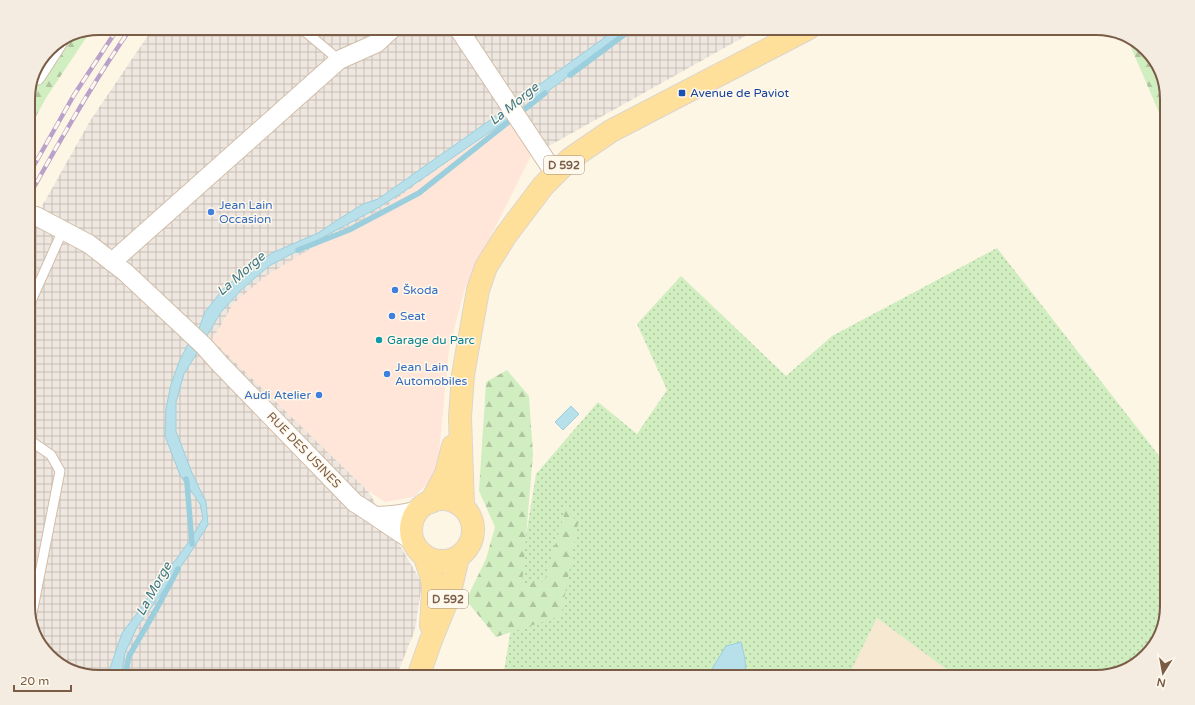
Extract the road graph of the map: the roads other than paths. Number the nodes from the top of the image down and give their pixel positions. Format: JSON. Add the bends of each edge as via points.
{"nodes":[{"id":1,"x":309,"y":35,"type":"edge"},
{"id":2,"x":386,"y":35,"type":"edge"},
{"id":3,"x":463,"y":35,"type":"edge"},
{"id":4,"x":795,"y":35,"type":"edge"},
{"id":5,"x":339,"y":60,"type":"junction"},
{"id":6,"x":555,"y":174,"type":"junction"},
{"id":7,"x":36,"y":216,"type":"dead end"},
{"id":8,"x":63,"y":230,"type":"junction"},
{"id":9,"x":112,"y":262,"type":"junction"},
{"id":10,"x":35,"y":292,"type":"edge"},
{"id":11,"x":460,"y":417,"type":"junction"},
{"id":12,"x":35,"y":444,"type":"edge"},
{"id":13,"x":425,"y":506,"type":"junction"},
{"id":14,"x":463,"y":508,"type":"junction"},
{"id":15,"x":376,"y":516,"type":"junction"},
{"id":16,"x":418,"y":548,"type":"junction"},
{"id":17,"x":458,"y":557,"type":"junction"},
{"id":18,"x":35,"y":599,"type":"edge"},
{"id":19,"x":431,"y":640,"type":"junction"},
{"id":20,"x":420,"y":670,"type":"edge"}],
"edges":[{"from":1,"to":5,"type":"lane"},
{"from":2,"to":5,"type":"street","via":[[377,43]]},
{"from":3,"to":6,"type":"street"},
{"from":4,"to":6,"type":"main road","number":"D 592","via":[[610,131],[570,159]]},
{"from":5,"to":9,"type":"street"},
{"from":6,"to":11,"type":"main road","number":"D 592","via":[[506,235],[486,267],[478,290],[463,375]]},
{"from":7,"to":8,"type":"street","name":"RUE DES USINES"},
{"from":8,"to":9,"type":"street","name":"RUE DES USINES","via":[[89,244]]},
{"from":8,"to":10,"type":"lane"},
{"from":9,"to":15,"type":"street","name":"RUE DES USINES","via":[[198,340],[355,502]]},
{"from":11,"to":13,"type":"main road","number":"D 592","via":[[446,474]]},
{"from":11,"to":14,"type":"main road","number":"D 592"},
{"from":12,"to":18,"type":"lane","via":[[51,455],[60,471]]},
{"from":13,"to":14,"type":"main road","via":[[442,500],[453,502]]},
{"from":13,"to":15,"type":"street","via":[[408,513]]},
{"from":13,"to":16,"type":"main road","via":[[413,519],[411,530]]},
{"from":14,"to":17,"type":"main road","via":[[472,521],[473,529],[470,545]]},
{"from":15,"to":16,"type":"street","name":"RUE DES USINES"},
{"from":16,"to":17,"type":"main road","via":[[432,560],[450,560]]},
{"from":16,"to":19,"type":"main road","number":"D 592","via":[[432,578]]},
{"from":17,"to":19,"type":"main road","number":"D 592","via":[[449,596]]},
{"from":19,"to":20,"type":"main road","number":"D 592"}]}
